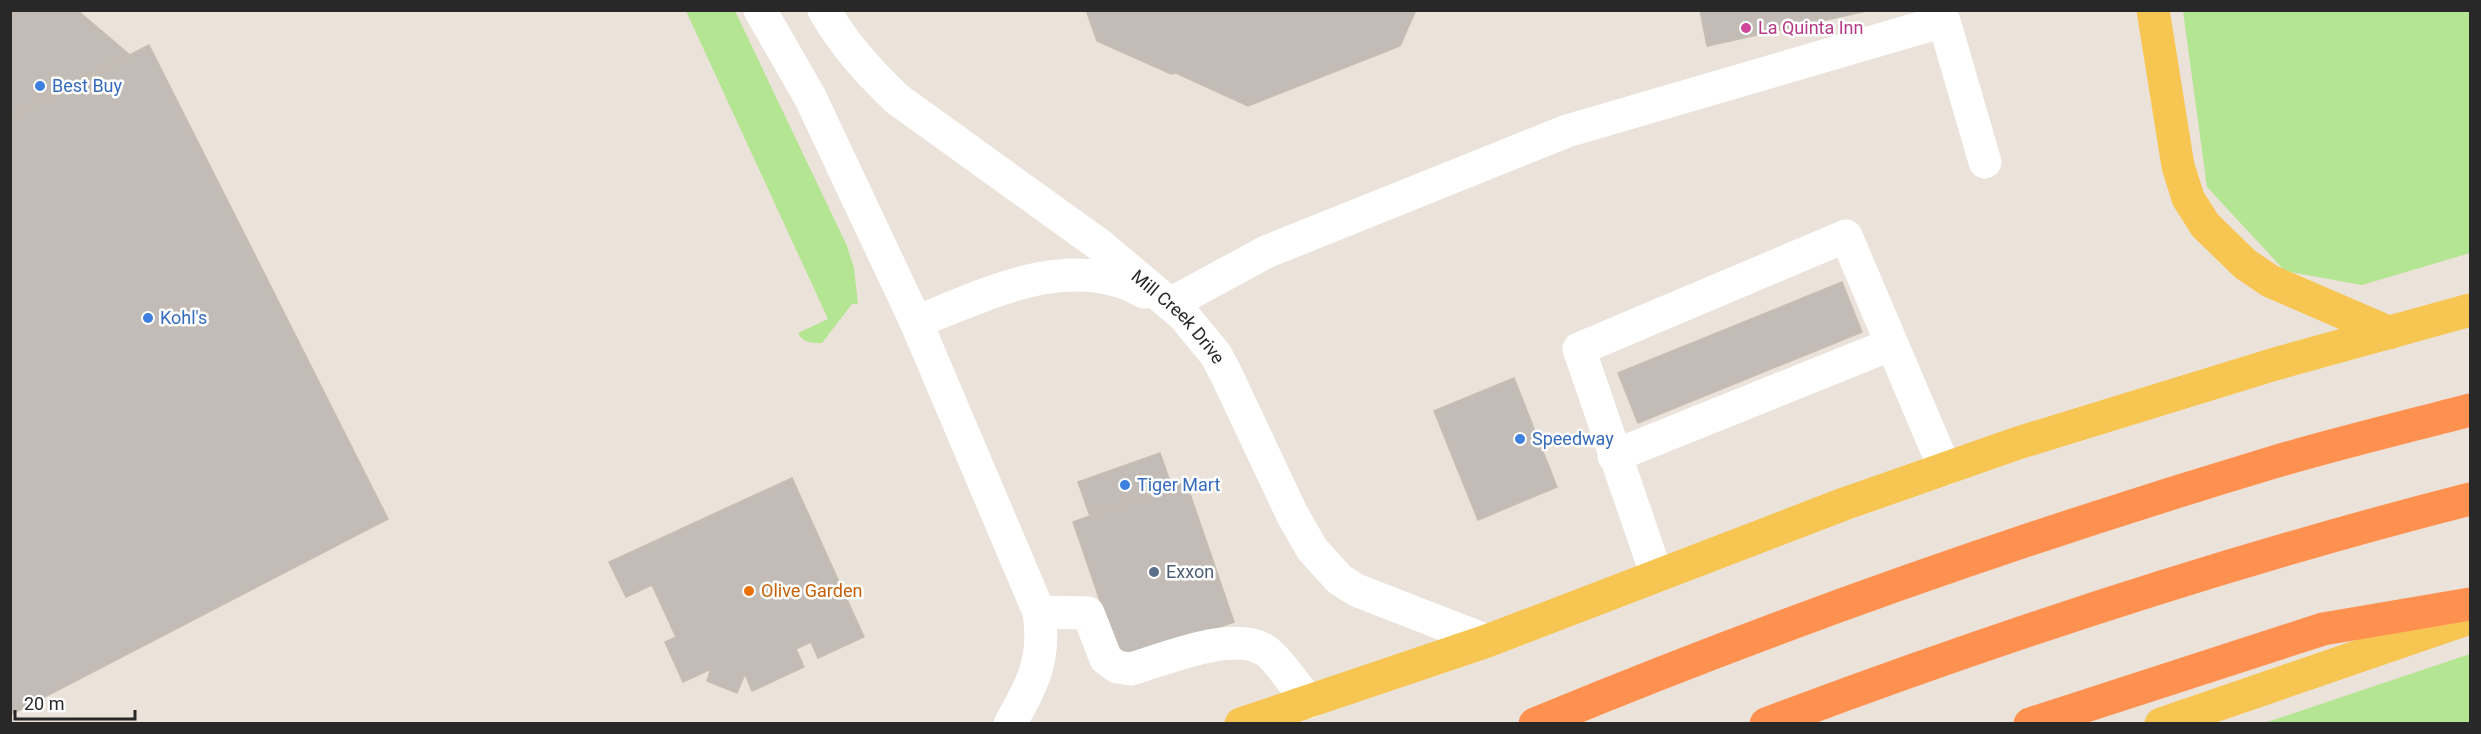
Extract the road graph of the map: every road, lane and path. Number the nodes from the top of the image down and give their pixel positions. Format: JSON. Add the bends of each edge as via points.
{"nodes":[{"id":1,"x":760,"y":10,"type":"edge"},
{"id":2,"x":824,"y":10,"type":"edge"},
{"id":3,"x":2153,"y":10,"type":"edge"},
{"id":4,"x":1985,"y":162,"type":"dead end"},
{"id":5,"x":1170,"y":304,"type":"junction"},
{"id":6,"x":2470,"y":310,"type":"edge"},
{"id":7,"x":916,"y":322,"type":"junction"},
{"id":8,"x":2390,"y":333,"type":"junction"},
{"id":9,"x":1892,"y":344,"type":"junction"},
{"id":10,"x":2470,"y":410,"type":"edge"},
{"id":11,"x":1614,"y":456,"type":"junction"},
{"id":12,"x":1945,"y":469,"type":"junction"},
{"id":13,"x":2470,"y":499,"type":"edge"},
{"id":14,"x":1657,"y":576,"type":"junction"},
{"id":15,"x":2470,"y":604,"type":"edge"},
{"id":16,"x":1038,"y":612,"type":"junction"},
{"id":17,"x":2470,"y":618,"type":"edge"},
{"id":18,"x":1487,"y":640,"type":"junction"},
{"id":19,"x":1309,"y":702,"type":"junction"},
{"id":20,"x":1010,"y":723,"type":"edge"},
{"id":21,"x":1242,"y":723,"type":"edge"},
{"id":22,"x":1535,"y":723,"type":"edge"},
{"id":23,"x":1766,"y":723,"type":"edge"},
{"id":24,"x":2030,"y":723,"type":"edge"},
{"id":25,"x":2161,"y":723,"type":"edge"}],
"edges":[{"from":1,"to":7,"type":"street","via":[[810,97]]},
{"from":2,"to":5,"type":"street","name":"Mill Creek Drive","via":[[843,42],[897,99],[1101,246]]},
{"from":3,"to":8,"type":"main road","via":[[2178,166],[2188,198],[2205,225],[2245,264],[2270,281]]},
{"from":4,"to":5,"type":"street","via":[[1944,21],[1567,131],[1266,252]]},
{"from":5,"to":7,"type":"street","via":[[1120,281],[1070,275],[1015,284]]},
{"from":5,"to":18,"type":"street","name":"Mill Creek Drive","via":[[1216,355],[1292,514],[1324,565],[1356,590]]},
{"from":6,"to":8,"type":"main road"},
{"from":7,"to":16,"type":"street"},
{"from":8,"to":12,"type":"main road","via":[[2275,364]]},
{"from":9,"to":11,"type":"street"},
{"from":9,"to":11,"type":"street","via":[[1846,236],[1579,349]]},
{"from":9,"to":12,"type":"street"},
{"from":10,"to":22,"type":"highway","via":[[2276,462],[2072,526],[1866,596],[1659,672]]},
{"from":11,"to":14,"type":"street"},
{"from":12,"to":14,"type":"main road"},
{"from":13,"to":23,"type":"highway","via":[[2136,594]]},
{"from":14,"to":18,"type":"main road"},
{"from":15,"to":24,"type":"highway","via":[[2323,629]]},
{"from":16,"to":19,"type":"street","via":[[1088,613],[1106,659],[1117,667],[1131,669],[1218,644],[1246,643],[1265,649]]},
{"from":16,"to":20,"type":"street","via":[[1041,658]]},
{"from":17,"to":25,"type":"main road"},
{"from":18,"to":19,"type":"main road"},
{"from":19,"to":21,"type":"main road"}]}
